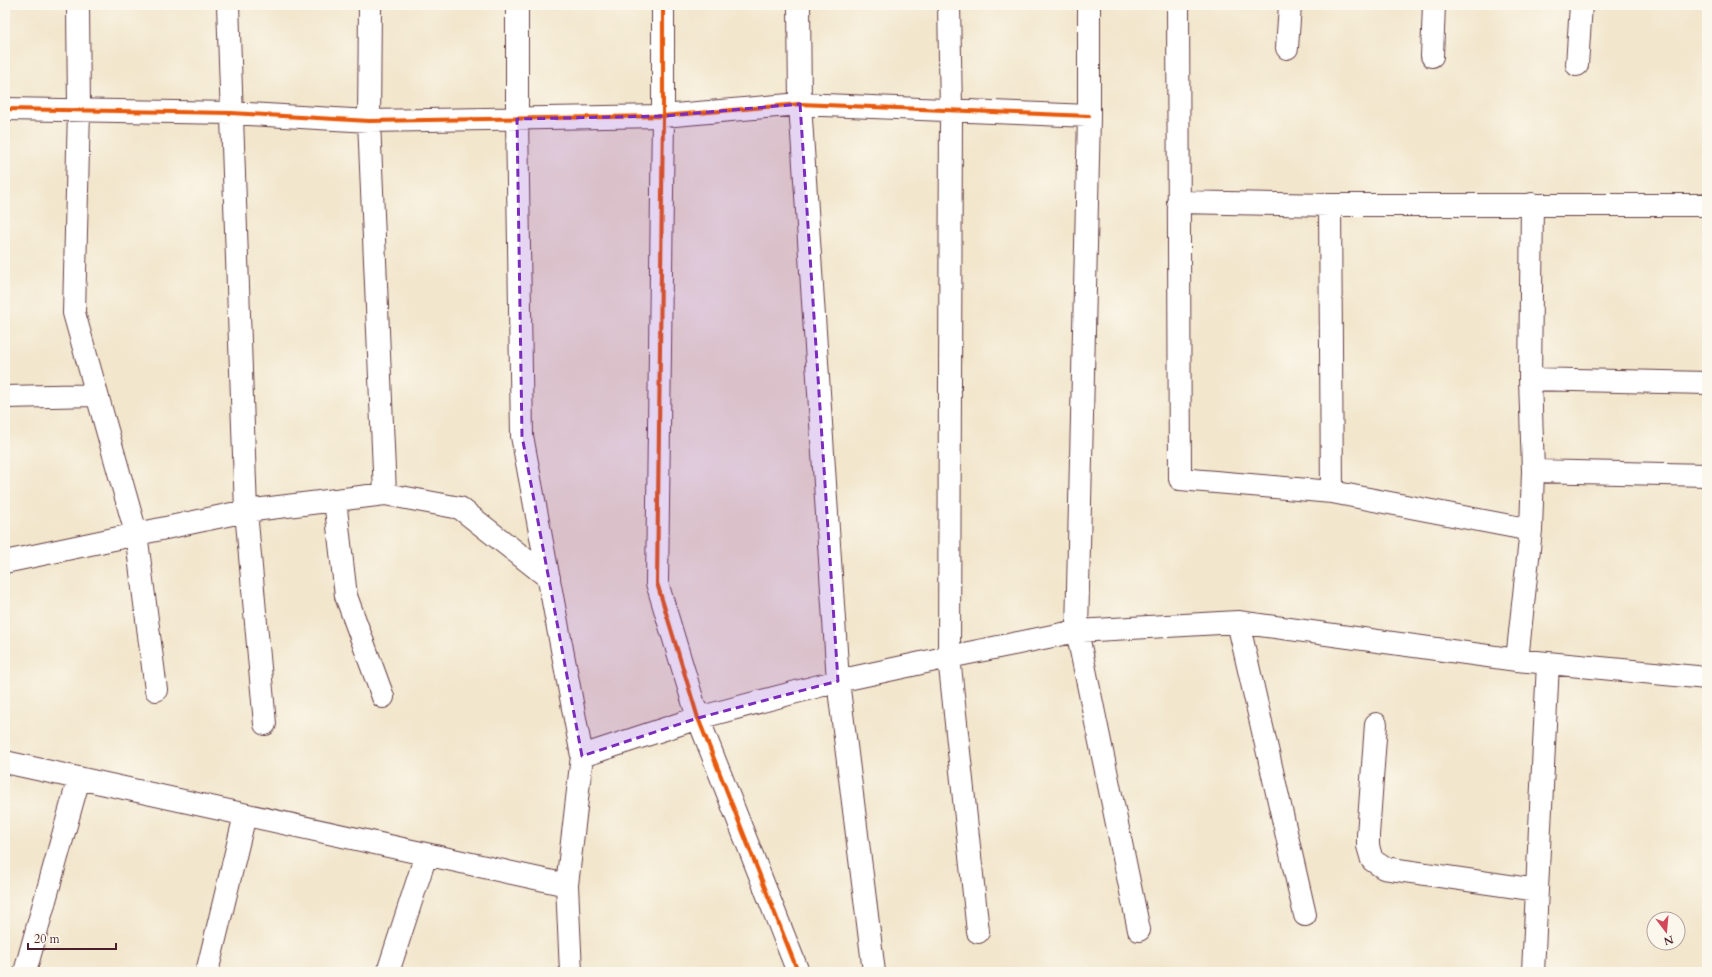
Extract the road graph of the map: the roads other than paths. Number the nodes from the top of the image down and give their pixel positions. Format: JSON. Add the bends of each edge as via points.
{"nodes":[{"id":1,"x":78,"y":5,"type":"edge"},
{"id":2,"x":228,"y":5,"type":"edge"},
{"id":3,"x":370,"y":5,"type":"edge"},
{"id":4,"x":517,"y":5,"type":"edge"},
{"id":5,"x":663,"y":5,"type":"edge"},
{"id":6,"x":799,"y":5,"type":"edge"},
{"id":7,"x":949,"y":5,"type":"edge"},
{"id":8,"x":1089,"y":5,"type":"edge"},
{"id":9,"x":1178,"y":5,"type":"edge"},
{"id":10,"x":1290,"y":5,"type":"edge"},
{"id":11,"x":1434,"y":5,"type":"edge"},
{"id":12,"x":1581,"y":5,"type":"edge"},
{"id":13,"x":1287,"y":48,"type":"dead end"},
{"id":14,"x":1432,"y":56,"type":"dead end"},
{"id":15,"x":1577,"y":65,"type":"dead end"},
{"id":16,"x":800,"y":104,"type":"junction"},
{"id":17,"x":5,"y":109,"type":"edge"},
{"id":18,"x":79,"y":109,"type":"junction"},
{"id":19,"x":951,"y":110,"type":"junction"},
{"id":20,"x":231,"y":113,"type":"junction"},
{"id":21,"x":663,"y":116,"type":"junction"},
{"id":22,"x":1089,"y":116,"type":"junction"},
{"id":23,"x":517,"y":119,"type":"junction"},
{"id":24,"x":369,"y":121,"type":"junction"},
{"id":25,"x":1178,"y":202,"type":"junction"},
{"id":26,"x":1532,"y":204,"type":"junction"},
{"id":27,"x":1330,"y":205,"type":"junction"},
{"id":28,"x":1707,"y":205,"type":"edge"},
{"id":29,"x":1530,"y":379,"type":"junction"},
{"id":30,"x":1707,"y":383,"type":"edge"},
{"id":31,"x":97,"y":395,"type":"junction"},
{"id":32,"x":5,"y":397,"type":"edge"},
{"id":33,"x":1533,"y":471,"type":"junction"},
{"id":34,"x":1707,"y":475,"type":"edge"},
{"id":35,"x":1332,"y":492,"type":"junction"},
{"id":36,"x":385,"y":494,"type":"junction"},
{"id":37,"x":335,"y":500,"type":"junction"},
{"id":38,"x":246,"y":511,"type":"junction"},
{"id":39,"x":1531,"y":530,"type":"junction"},
{"id":40,"x":136,"y":533,"type":"junction"},
{"id":41,"x":5,"y":562,"type":"edge"},
{"id":42,"x":549,"y":578,"type":"junction"},
{"id":43,"x":1238,"y":622,"type":"junction"},
{"id":44,"x":1077,"y":631,"type":"junction"},
{"id":45,"x":949,"y":657,"type":"junction"},
{"id":46,"x":1517,"y":660,"type":"junction"},
{"id":47,"x":1548,"y":663,"type":"junction"},
{"id":48,"x":1707,"y":678,"type":"edge"},
{"id":49,"x":838,"y":681,"type":"junction"},
{"id":50,"x":156,"y":690,"type":"dead end"},
{"id":51,"x":383,"y":697,"type":"dead end"},
{"id":52,"x":698,"y":718,"type":"junction"},
{"id":53,"x":265,"y":724,"type":"dead end"},
{"id":54,"x":1376,"y":724,"type":"dead end"},
{"id":55,"x":582,"y":756,"type":"junction"},
{"id":56,"x":5,"y":762,"type":"edge"},
{"id":57,"x":79,"y":778,"type":"junction"},
{"id":58,"x":245,"y":815,"type":"junction"},
{"id":59,"x":426,"y":855,"type":"junction"},
{"id":60,"x":567,"y":886,"type":"junction"},
{"id":61,"x":1537,"y":890,"type":"junction"},
{"id":62,"x":1305,"y":916,"type":"dead end"},
{"id":63,"x":1139,"y":930,"type":"dead end"},
{"id":64,"x":978,"y":932,"type":"dead end"},
{"id":65,"x":25,"y":972,"type":"edge"},
{"id":66,"x":207,"y":972,"type":"edge"},
{"id":67,"x":388,"y":972,"type":"edge"},
{"id":68,"x":571,"y":972,"type":"edge"},
{"id":69,"x":798,"y":972,"type":"edge"},
{"id":70,"x":874,"y":972,"type":"edge"},
{"id":71,"x":1533,"y":972,"type":"edge"}],
"edges":[{"from":1,"to":18,"type":"street"},
{"from":2,"to":20,"type":"street"},
{"from":3,"to":24,"type":"street"},
{"from":4,"to":23,"type":"street"},
{"from":5,"to":21,"type":"street"},
{"from":6,"to":16,"type":"street"},
{"from":7,"to":19,"type":"street"},
{"from":8,"to":22,"type":"street"},
{"from":9,"to":25,"type":"street"},
{"from":10,"to":13,"type":"street"},
{"from":11,"to":14,"type":"street"},
{"from":12,"to":15,"type":"street"},
{"from":16,"to":19,"type":"street"},
{"from":16,"to":21,"type":"street"},
{"from":16,"to":49,"type":"street"},
{"from":17,"to":18,"type":"street"},
{"from":18,"to":20,"type":"street"},
{"from":18,"to":31,"type":"street","via":[[74,313]]},
{"from":19,"to":22,"type":"street"},
{"from":19,"to":45,"type":"street"},
{"from":20,"to":24,"type":"street"},
{"from":20,"to":38,"type":"street"},
{"from":21,"to":23,"type":"street"},
{"from":21,"to":52,"type":"street","via":[[657,583]]},
{"from":22,"to":44,"type":"street"},
{"from":23,"to":24,"type":"street"},
{"from":23,"to":42,"type":"street","via":[[522,436]]},
{"from":24,"to":36,"type":"street"},
{"from":25,"to":27,"type":"street"},
{"from":25,"to":35,"type":"street","via":[[1180,479]]},
{"from":26,"to":27,"type":"street"},
{"from":26,"to":28,"type":"street"},
{"from":26,"to":29,"type":"street"},
{"from":27,"to":35,"type":"street"},
{"from":29,"to":30,"type":"street"},
{"from":29,"to":33,"type":"street"},
{"from":31,"to":32,"type":"street"},
{"from":31,"to":40,"type":"street"},
{"from":33,"to":34,"type":"street"},
{"from":33,"to":39,"type":"street"},
{"from":35,"to":39,"type":"street"},
{"from":36,"to":37,"type":"street"},
{"from":36,"to":42,"type":"street","via":[[460,508]]},
{"from":37,"to":38,"type":"street"},
{"from":37,"to":51,"type":"street","via":[[346,596]]},
{"from":38,"to":40,"type":"street"},
{"from":38,"to":53,"type":"street"},
{"from":39,"to":46,"type":"street"},
{"from":40,"to":41,"type":"street"},
{"from":40,"to":50,"type":"street"},
{"from":42,"to":55,"type":"street"},
{"from":43,"to":44,"type":"street"},
{"from":43,"to":46,"type":"street"},
{"from":43,"to":62,"type":"street"},
{"from":44,"to":45,"type":"street"},
{"from":44,"to":63,"type":"street"},
{"from":45,"to":49,"type":"street"},
{"from":45,"to":64,"type":"street"},
{"from":46,"to":47,"type":"street"},
{"from":47,"to":48,"type":"street"},
{"from":47,"to":61,"type":"street"},
{"from":49,"to":52,"type":"street"},
{"from":49,"to":70,"type":"street"},
{"from":52,"to":55,"type":"street"},
{"from":52,"to":69,"type":"street"},
{"from":54,"to":61,"type":"street","via":[[1368,840],[1372,860],[1384,868]]},
{"from":55,"to":60,"type":"street"},
{"from":56,"to":57,"type":"street"},
{"from":57,"to":58,"type":"street"},
{"from":57,"to":65,"type":"street"},
{"from":58,"to":59,"type":"street"},
{"from":58,"to":66,"type":"street"},
{"from":59,"to":60,"type":"street"},
{"from":59,"to":67,"type":"street"},
{"from":60,"to":68,"type":"street"},
{"from":61,"to":71,"type":"street"}]}
